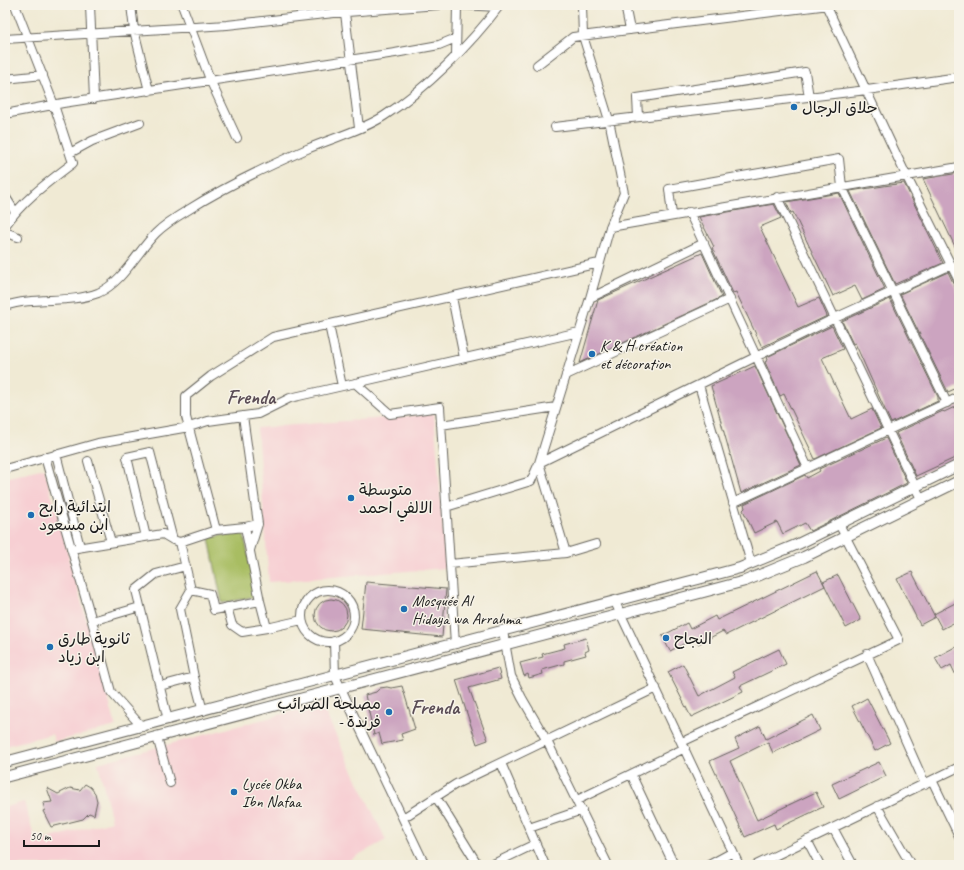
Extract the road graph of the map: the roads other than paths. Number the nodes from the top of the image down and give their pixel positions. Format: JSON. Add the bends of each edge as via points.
{"nodes":[{"id":1,"x":15,"y":5,"type":"edge"},
{"id":2,"x":90,"y":5,"type":"edge"},
{"id":3,"x":131,"y":5,"type":"edge"},
{"id":4,"x":182,"y":5,"type":"edge"},
{"id":5,"x":438,"y":5,"type":"edge"},
{"id":6,"x":457,"y":5,"type":"edge"},
{"id":7,"x":462,"y":5,"type":"edge"},
{"id":8,"x":582,"y":5,"type":"edge"},
{"id":9,"x":625,"y":5,"type":"edge"},
{"id":10,"x":827,"y":5,"type":"edge"},
{"id":11,"x":499,"y":6,"type":"edge"},
{"id":12,"x":344,"y":9,"type":"edge"},
{"id":13,"x":189,"y":27,"type":"junction"},
{"id":14,"x":134,"y":30,"type":"junction"},
{"id":15,"x":630,"y":30,"type":"junction"},
{"id":16,"x":92,"y":33,"type":"junction"},
{"id":17,"x":583,"y":36,"type":"junction"},
{"id":18,"x":28,"y":37,"type":"junction"},
{"id":19,"x":456,"y":38,"type":"junction"},
{"id":20,"x":5,"y":39,"type":"edge"},
{"id":21,"x":456,"y":55,"type":"junction"},
{"id":22,"x":351,"y":60,"type":"junction"},
{"id":23,"x":537,"y":65,"type":"dead end"},
{"id":24,"x":43,"y":75,"type":"junction"},
{"id":25,"x":959,"y":77,"type":"edge"},
{"id":26,"x":5,"y":79,"type":"edge"},
{"id":27,"x":211,"y":82,"type":"junction"},
{"id":28,"x":867,"y":90,"type":"junction"},
{"id":29,"x":149,"y":91,"type":"junction"},
{"id":30,"x":809,"y":97,"type":"junction"},
{"id":31,"x":94,"y":99,"type":"junction"},
{"id":32,"x":54,"y":105,"type":"junction"},
{"id":33,"x":5,"y":114,"type":"edge"},
{"id":34,"x":638,"y":117,"type":"junction"},
{"id":35,"x":609,"y":120,"type":"junction"},
{"id":36,"x":140,"y":123,"type":"dead end"},
{"id":37,"x":555,"y":126,"type":"dead end"},
{"id":38,"x":358,"y":128,"type":"junction"},
{"id":39,"x":237,"y":138,"type":"dead end"},
{"id":40,"x":70,"y":153,"type":"junction"},
{"id":41,"x":959,"y":166,"type":"edge"},
{"id":42,"x":907,"y":176,"type":"junction"},
{"id":43,"x":842,"y":187,"type":"junction"},
{"id":44,"x":5,"y":196,"type":"edge"},
{"id":45,"x":777,"y":197,"type":"junction"},
{"id":46,"x":15,"y":212,"type":"junction"},
{"id":47,"x":689,"y":212,"type":"junction"},
{"id":48,"x":672,"y":216,"type":"junction"},
{"id":49,"x":5,"y":226,"type":"edge"},
{"id":50,"x":610,"y":227,"type":"junction"},
{"id":51,"x":5,"y":232,"type":"edge"},
{"id":52,"x":18,"y":237,"type":"dead end"},
{"id":53,"x":704,"y":243,"type":"junction"},
{"id":54,"x":599,"y":263,"type":"junction"},
{"id":55,"x":951,"y":265,"type":"junction"},
{"id":56,"x":959,"y":281,"type":"edge"},
{"id":57,"x":893,"y":291,"type":"junction"},
{"id":58,"x":452,"y":297,"type":"junction"},
{"id":59,"x":590,"y":298,"type":"junction"},
{"id":60,"x":730,"y":299,"type":"junction"},
{"id":61,"x":5,"y":306,"type":"edge"},
{"id":62,"x":835,"y":318,"type":"junction"},
{"id":63,"x":329,"y":325,"type":"junction"},
{"id":64,"x":579,"y":332,"type":"junction"},
{"id":65,"x":756,"y":356,"type":"junction"},
{"id":66,"x":464,"y":358,"type":"junction"},
{"id":67,"x":566,"y":375,"type":"junction"},
{"id":68,"x":355,"y":383,"type":"junction"},
{"id":69,"x":699,"y":385,"type":"junction"},
{"id":70,"x":342,"y":386,"type":"junction"},
{"id":71,"x":959,"y":397,"type":"edge"},
{"id":72,"x":947,"y":403,"type":"junction"},
{"id":73,"x":556,"y":407,"type":"junction"},
{"id":74,"x":243,"y":416,"type":"junction"},
{"id":75,"x":441,"y":425,"type":"junction"},
{"id":76,"x":189,"y":427,"type":"junction"},
{"id":77,"x":889,"y":430,"type":"junction"},
{"id":78,"x":56,"y":454,"type":"junction"},
{"id":79,"x":45,"y":457,"type":"junction"},
{"id":80,"x":88,"y":462,"type":"dead end"},
{"id":81,"x":539,"y":463,"type":"junction"},
{"id":82,"x":959,"y":465,"type":"edge"},
{"id":83,"x":808,"y":468,"type":"junction"},
{"id":84,"x":5,"y":469,"type":"edge"},
{"id":85,"x":959,"y":481,"type":"edge"},
{"id":86,"x":914,"y":486,"type":"junction"},
{"id":87,"x":921,"y":499,"type":"junction"},
{"id":88,"x":733,"y":503,"type":"junction"},
{"id":89,"x":446,"y":507,"type":"junction"},
{"id":90,"x":258,"y":524,"type":"junction"},
{"id":91,"x":839,"y":524,"type":"junction"},
{"id":92,"x":245,"y":527,"type":"junction"},
{"id":93,"x":216,"y":530,"type":"junction"},
{"id":94,"x":847,"y":536,"type":"junction"},
{"id":95,"x":146,"y":537,"type":"junction"},
{"id":96,"x":177,"y":541,"type":"junction"},
{"id":97,"x":111,"y":542,"type":"junction"},
{"id":98,"x":596,"y":544,"type":"dead end"},
{"id":99,"x":80,"y":547,"type":"junction"},
{"id":100,"x":71,"y":549,"type":"junction"},
{"id":101,"x":250,"y":550,"type":"junction"},
{"id":102,"x":566,"y":553,"type":"junction"},
{"id":103,"x":751,"y":563,"type":"junction"},
{"id":104,"x":450,"y":564,"type":"junction"},
{"id":105,"x":186,"y":566,"type":"junction"},
{"id":106,"x":191,"y":590,"type":"junction"},
{"id":107,"x":260,"y":601,"type":"junction"},
{"id":108,"x":615,"y":602,"type":"junction"},
{"id":109,"x":140,"y":607,"type":"junction"},
{"id":110,"x":227,"y":607,"type":"junction"},
{"id":111,"x":621,"y":615,"type":"junction"},
{"id":112,"x":302,"y":620,"type":"junction"},
{"id":113,"x":92,"y":621,"type":"junction"},
{"id":114,"x":267,"y":628,"type":"junction"},
{"id":115,"x":503,"y":631,"type":"junction"},
{"id":116,"x":334,"y":641,"type":"junction"},
{"id":117,"x":455,"y":644,"type":"junction"},
{"id":118,"x":505,"y":645,"type":"junction"},
{"id":119,"x":867,"y":654,"type":"junction"},
{"id":120,"x":335,"y":676,"type":"junction"},
{"id":121,"x":194,"y":677,"type":"junction"},
{"id":122,"x":160,"y":686,"type":"junction"},
{"id":123,"x":656,"y":688,"type":"junction"},
{"id":124,"x":341,"y":689,"type":"junction"},
{"id":125,"x":202,"y":711,"type":"junction"},
{"id":126,"x":168,"y":720,"type":"junction"},
{"id":127,"x":142,"y":727,"type":"junction"},
{"id":128,"x":156,"y":737,"type":"junction"},
{"id":129,"x":547,"y":740,"type":"junction"},
{"id":130,"x":683,"y":745,"type":"junction"},
{"id":131,"x":5,"y":762,"type":"edge"},
{"id":132,"x":501,"y":763,"type":"junction"},
{"id":133,"x":959,"y":768,"type":"edge"},
{"id":134,"x":631,"y":774,"type":"junction"},
{"id":135,"x":5,"y":777,"type":"edge"},
{"id":136,"x":929,"y":782,"type":"junction"},
{"id":137,"x":170,"y":783,"type":"dead end"},
{"id":138,"x":436,"y":797,"type":"junction"},
{"id":139,"x":577,"y":800,"type":"junction"},
{"id":140,"x":877,"y":806,"type":"junction"},
{"id":141,"x":582,"y":810,"type":"junction"},
{"id":142,"x":403,"y":818,"type":"junction"},
{"id":143,"x":529,"y":828,"type":"junction"},
{"id":144,"x":833,"y":828,"type":"junction"},
{"id":145,"x":959,"y":836,"type":"edge"},
{"id":146,"x":807,"y":840,"type":"junction"},
{"id":147,"x":535,"y":844,"type":"junction"},
{"id":148,"x":733,"y":852,"type":"junction"},
{"id":149,"x":425,"y":865,"type":"edge"},
{"id":150,"x":478,"y":865,"type":"edge"},
{"id":151,"x":491,"y":865,"type":"edge"},
{"id":152,"x":545,"y":865,"type":"edge"},
{"id":153,"x":608,"y":865,"type":"edge"},
{"id":154,"x":674,"y":865,"type":"edge"},
{"id":155,"x":709,"y":865,"type":"edge"},
{"id":156,"x":739,"y":865,"type":"edge"},
{"id":157,"x":756,"y":865,"type":"edge"},
{"id":158,"x":820,"y":865,"type":"edge"},
{"id":159,"x":853,"y":865,"type":"edge"},
{"id":160,"x":911,"y":865,"type":"edge"}],
"edges":[{"from":1,"to":18,"type":"street"},
{"from":2,"to":16,"type":"street"},
{"from":3,"to":14,"type":"street"},
{"from":4,"to":13,"type":"street"},
{"from":5,"to":12,"type":"street"},
{"from":6,"to":19,"type":"street"},
{"from":7,"to":11,"type":"street"},
{"from":8,"to":17,"type":"street"},
{"from":9,"to":15,"type":"street"},
{"from":10,"to":15,"type":"street"},
{"from":10,"to":28,"type":"street"},
{"from":11,"to":21,"type":"street","via":[[479,32]]},
{"from":12,"to":13,"type":"street","via":[[226,25]]},
{"from":12,"to":22,"type":"street"},
{"from":13,"to":14,"type":"street"},
{"from":13,"to":27,"type":"street"},
{"from":14,"to":16,"type":"street"},
{"from":14,"to":29,"type":"street"},
{"from":15,"to":17,"type":"street"},
{"from":16,"to":18,"type":"street"},
{"from":16,"to":31,"type":"street"},
{"from":17,"to":23,"type":"street","via":[[573,37]]},
{"from":17,"to":35,"type":"street"},
{"from":18,"to":20,"type":"street"},
{"from":18,"to":24,"type":"street"},
{"from":19,"to":21,"type":"street"},
{"from":19,"to":22,"type":"street","via":[[439,45]]},
{"from":21,"to":38,"type":"street","via":[[420,89],[384,116]]},
{"from":22,"to":27,"type":"street"},
{"from":22,"to":38,"type":"street"},
{"from":24,"to":26,"type":"street"},
{"from":24,"to":32,"type":"street"},
{"from":25,"to":28,"type":"street"},
{"from":27,"to":29,"type":"street"},
{"from":27,"to":39,"type":"street"},
{"from":28,"to":30,"type":"street"},
{"from":28,"to":42,"type":"street"},
{"from":29,"to":31,"type":"street"},
{"from":30,"to":34,"type":"street"},
{"from":30,"to":34,"type":"street","via":[[805,72],[637,98]]},
{"from":31,"to":32,"type":"street"},
{"from":32,"to":33,"type":"street"},
{"from":32,"to":40,"type":"street"},
{"from":34,"to":35,"type":"street"},
{"from":35,"to":37,"type":"street"},
{"from":35,"to":50,"type":"street","via":[[624,193]]},
{"from":36,"to":40,"type":"street","via":[[92,141]]},
{"from":38,"to":61,"type":"street","via":[[224,188],[187,210],[157,232],[113,285],[97,293],[74,298]]},
{"from":40,"to":46,"type":"street","via":[[73,163],[43,185]]},
{"from":41,"to":42,"type":"street"},
{"from":42,"to":43,"type":"street"},
{"from":42,"to":55,"type":"street"},
{"from":43,"to":45,"type":"street"},
{"from":43,"to":48,"type":"street","via":[[840,159],[670,189]]},
{"from":43,"to":57,"type":"street"},
{"from":44,"to":46,"type":"street"},
{"from":45,"to":47,"type":"street"},
{"from":45,"to":62,"type":"street"},
{"from":46,"to":49,"type":"street"},
{"from":47,"to":48,"type":"street"},
{"from":47,"to":53,"type":"street"},
{"from":48,"to":50,"type":"street"},
{"from":50,"to":54,"type":"street"},
{"from":51,"to":52,"type":"street"},
{"from":53,"to":59,"type":"street"},
{"from":53,"to":60,"type":"street"},
{"from":54,"to":58,"type":"street"},
{"from":54,"to":59,"type":"street"},
{"from":55,"to":56,"type":"street"},
{"from":55,"to":57,"type":"street"},
{"from":57,"to":62,"type":"street"},
{"from":57,"to":72,"type":"street"},
{"from":58,"to":63,"type":"street"},
{"from":58,"to":66,"type":"street"},
{"from":59,"to":64,"type":"street"},
{"from":60,"to":65,"type":"street"},
{"from":60,"to":67,"type":"street"},
{"from":62,"to":65,"type":"street"},
{"from":62,"to":77,"type":"street"},
{"from":63,"to":70,"type":"street"},
{"from":63,"to":76,"type":"street","via":[[273,338],[211,376],[186,396],[186,417]]},
{"from":64,"to":66,"type":"street"},
{"from":64,"to":67,"type":"street"},
{"from":65,"to":69,"type":"street"},
{"from":65,"to":83,"type":"street"},
{"from":66,"to":68,"type":"street"},
{"from":67,"to":73,"type":"street"},
{"from":68,"to":70,"type":"street"},
{"from":68,"to":75,"type":"street","via":[[390,414],[440,407]]},
{"from":69,"to":81,"type":"street"},
{"from":69,"to":88,"type":"street"},
{"from":70,"to":74,"type":"street","via":[[290,398],[258,414]]},
{"from":71,"to":72,"type":"street"},
{"from":72,"to":77,"type":"street"},
{"from":73,"to":75,"type":"street"},
{"from":73,"to":81,"type":"street"},
{"from":74,"to":76,"type":"street","via":[[208,421]]},
{"from":74,"to":90,"type":"street"},
{"from":75,"to":89,"type":"street"},
{"from":76,"to":78,"type":"street","via":[[98,443]]},
{"from":76,"to":93,"type":"street"},
{"from":77,"to":83,"type":"street"},
{"from":77,"to":86,"type":"street"},
{"from":78,"to":79,"type":"street"},
{"from":78,"to":99,"type":"street"},
{"from":79,"to":84,"type":"street"},
{"from":79,"to":100,"type":"street"},
{"from":80,"to":97,"type":"street"},
{"from":81,"to":89,"type":"street","via":[[531,481]]},
{"from":81,"to":102,"type":"street"},
{"from":82,"to":86,"type":"street"},
{"from":83,"to":88,"type":"street"},
{"from":85,"to":87,"type":"street"},
{"from":86,"to":87,"type":"street"},
{"from":86,"to":91,"type":"street"},
{"from":87,"to":94,"type":"street"},
{"from":88,"to":103,"type":"street"},
{"from":89,"to":104,"type":"street"},
{"from":90,"to":92,"type":"street"},
{"from":90,"to":101,"type":"street"},
{"from":91,"to":94,"type":"street"},
{"from":91,"to":103,"type":"street"},
{"from":92,"to":93,"type":"street"},
{"from":92,"to":101,"type":"street"},
{"from":93,"to":96,"type":"street"},
{"from":94,"to":111,"type":"street","via":[[745,581]]},
{"from":94,"to":119,"type":"street","via":[[899,640]]},
{"from":95,"to":96,"type":"street","via":[[163,534]]},
{"from":95,"to":96,"type":"street","via":[[127,457],[150,452]]},
{"from":95,"to":97,"type":"street"},
{"from":96,"to":105,"type":"street"},
{"from":97,"to":99,"type":"street"},
{"from":98,"to":102,"type":"street"},
{"from":99,"to":100,"type":"street"},
{"from":100,"to":113,"type":"street"},
{"from":101,"to":107,"type":"street"},
{"from":102,"to":104,"type":"street"},
{"from":103,"to":108,"type":"street"},
{"from":104,"to":117,"type":"street"},
{"from":105,"to":106,"type":"street"},
{"from":105,"to":109,"type":"street","via":[[156,574],[136,590]]},
{"from":106,"to":110,"type":"street","via":[[210,594],[214,610]]},
{"from":106,"to":121,"type":"street","via":[[180,609]]},
{"from":107,"to":110,"type":"street"},
{"from":107,"to":114,"type":"street"},
{"from":108,"to":111,"type":"street"},
{"from":108,"to":115,"type":"street"},
{"from":109,"to":113,"type":"street"},
{"from":109,"to":122,"type":"street"},
{"from":110,"to":114,"type":"street","via":[[232,625],[242,632]]},
{"from":111,"to":118,"type":"street"},
{"from":111,"to":123,"type":"street"},
{"from":112,"to":114,"type":"street"},
{"from":112,"to":116,"type":"street","via":[[310,635],[317,639]]},
{"from":112,"to":116,"type":"street","via":[[302,611],[311,596],[327,590],[343,595],[351,605],[354,617],[348,633]]},
{"from":113,"to":127,"type":"street","via":[[111,692]]},
{"from":115,"to":117,"type":"street"},
{"from":115,"to":118,"type":"street"},
{"from":116,"to":120,"type":"street"},
{"from":117,"to":120,"type":"street"},
{"from":118,"to":124,"type":"street"},
{"from":118,"to":129,"type":"street","via":[[511,676]]},
{"from":119,"to":130,"type":"street"},
{"from":119,"to":136,"type":"street"},
{"from":120,"to":124,"type":"street"},
{"from":120,"to":125,"type":"street"},
{"from":121,"to":122,"type":"street"},
{"from":121,"to":125,"type":"street"},
{"from":122,"to":126,"type":"street"},
{"from":123,"to":129,"type":"street"},
{"from":123,"to":130,"type":"street"},
{"from":124,"to":128,"type":"street"},
{"from":124,"to":142,"type":"street"},
{"from":125,"to":126,"type":"street"},
{"from":126,"to":127,"type":"street"},
{"from":127,"to":131,"type":"street"},
{"from":128,"to":135,"type":"street"},
{"from":128,"to":137,"type":"street"},
{"from":129,"to":132,"type":"street"},
{"from":129,"to":139,"type":"street"},
{"from":130,"to":134,"type":"street"},
{"from":130,"to":148,"type":"street"},
{"from":132,"to":138,"type":"street","via":[[456,784]]},
{"from":132,"to":143,"type":"street"},
{"from":133,"to":136,"type":"street"},
{"from":134,"to":139,"type":"street"},
{"from":134,"to":154,"type":"street"},
{"from":136,"to":140,"type":"street"},
{"from":136,"to":145,"type":"street"},
{"from":138,"to":142,"type":"street"},
{"from":138,"to":150,"type":"street"},
{"from":139,"to":141,"type":"street"},
{"from":140,"to":144,"type":"street"},
{"from":140,"to":160,"type":"street"},
{"from":141,"to":143,"type":"street"},
{"from":141,"to":153,"type":"street"},
{"from":142,"to":149,"type":"street"},
{"from":143,"to":147,"type":"street"},
{"from":144,"to":146,"type":"street"},
{"from":144,"to":159,"type":"street"},
{"from":146,"to":157,"type":"street"},
{"from":146,"to":158,"type":"street"},
{"from":147,"to":151,"type":"street"},
{"from":147,"to":152,"type":"street"},
{"from":148,"to":155,"type":"street"},
{"from":148,"to":156,"type":"street"}]}
